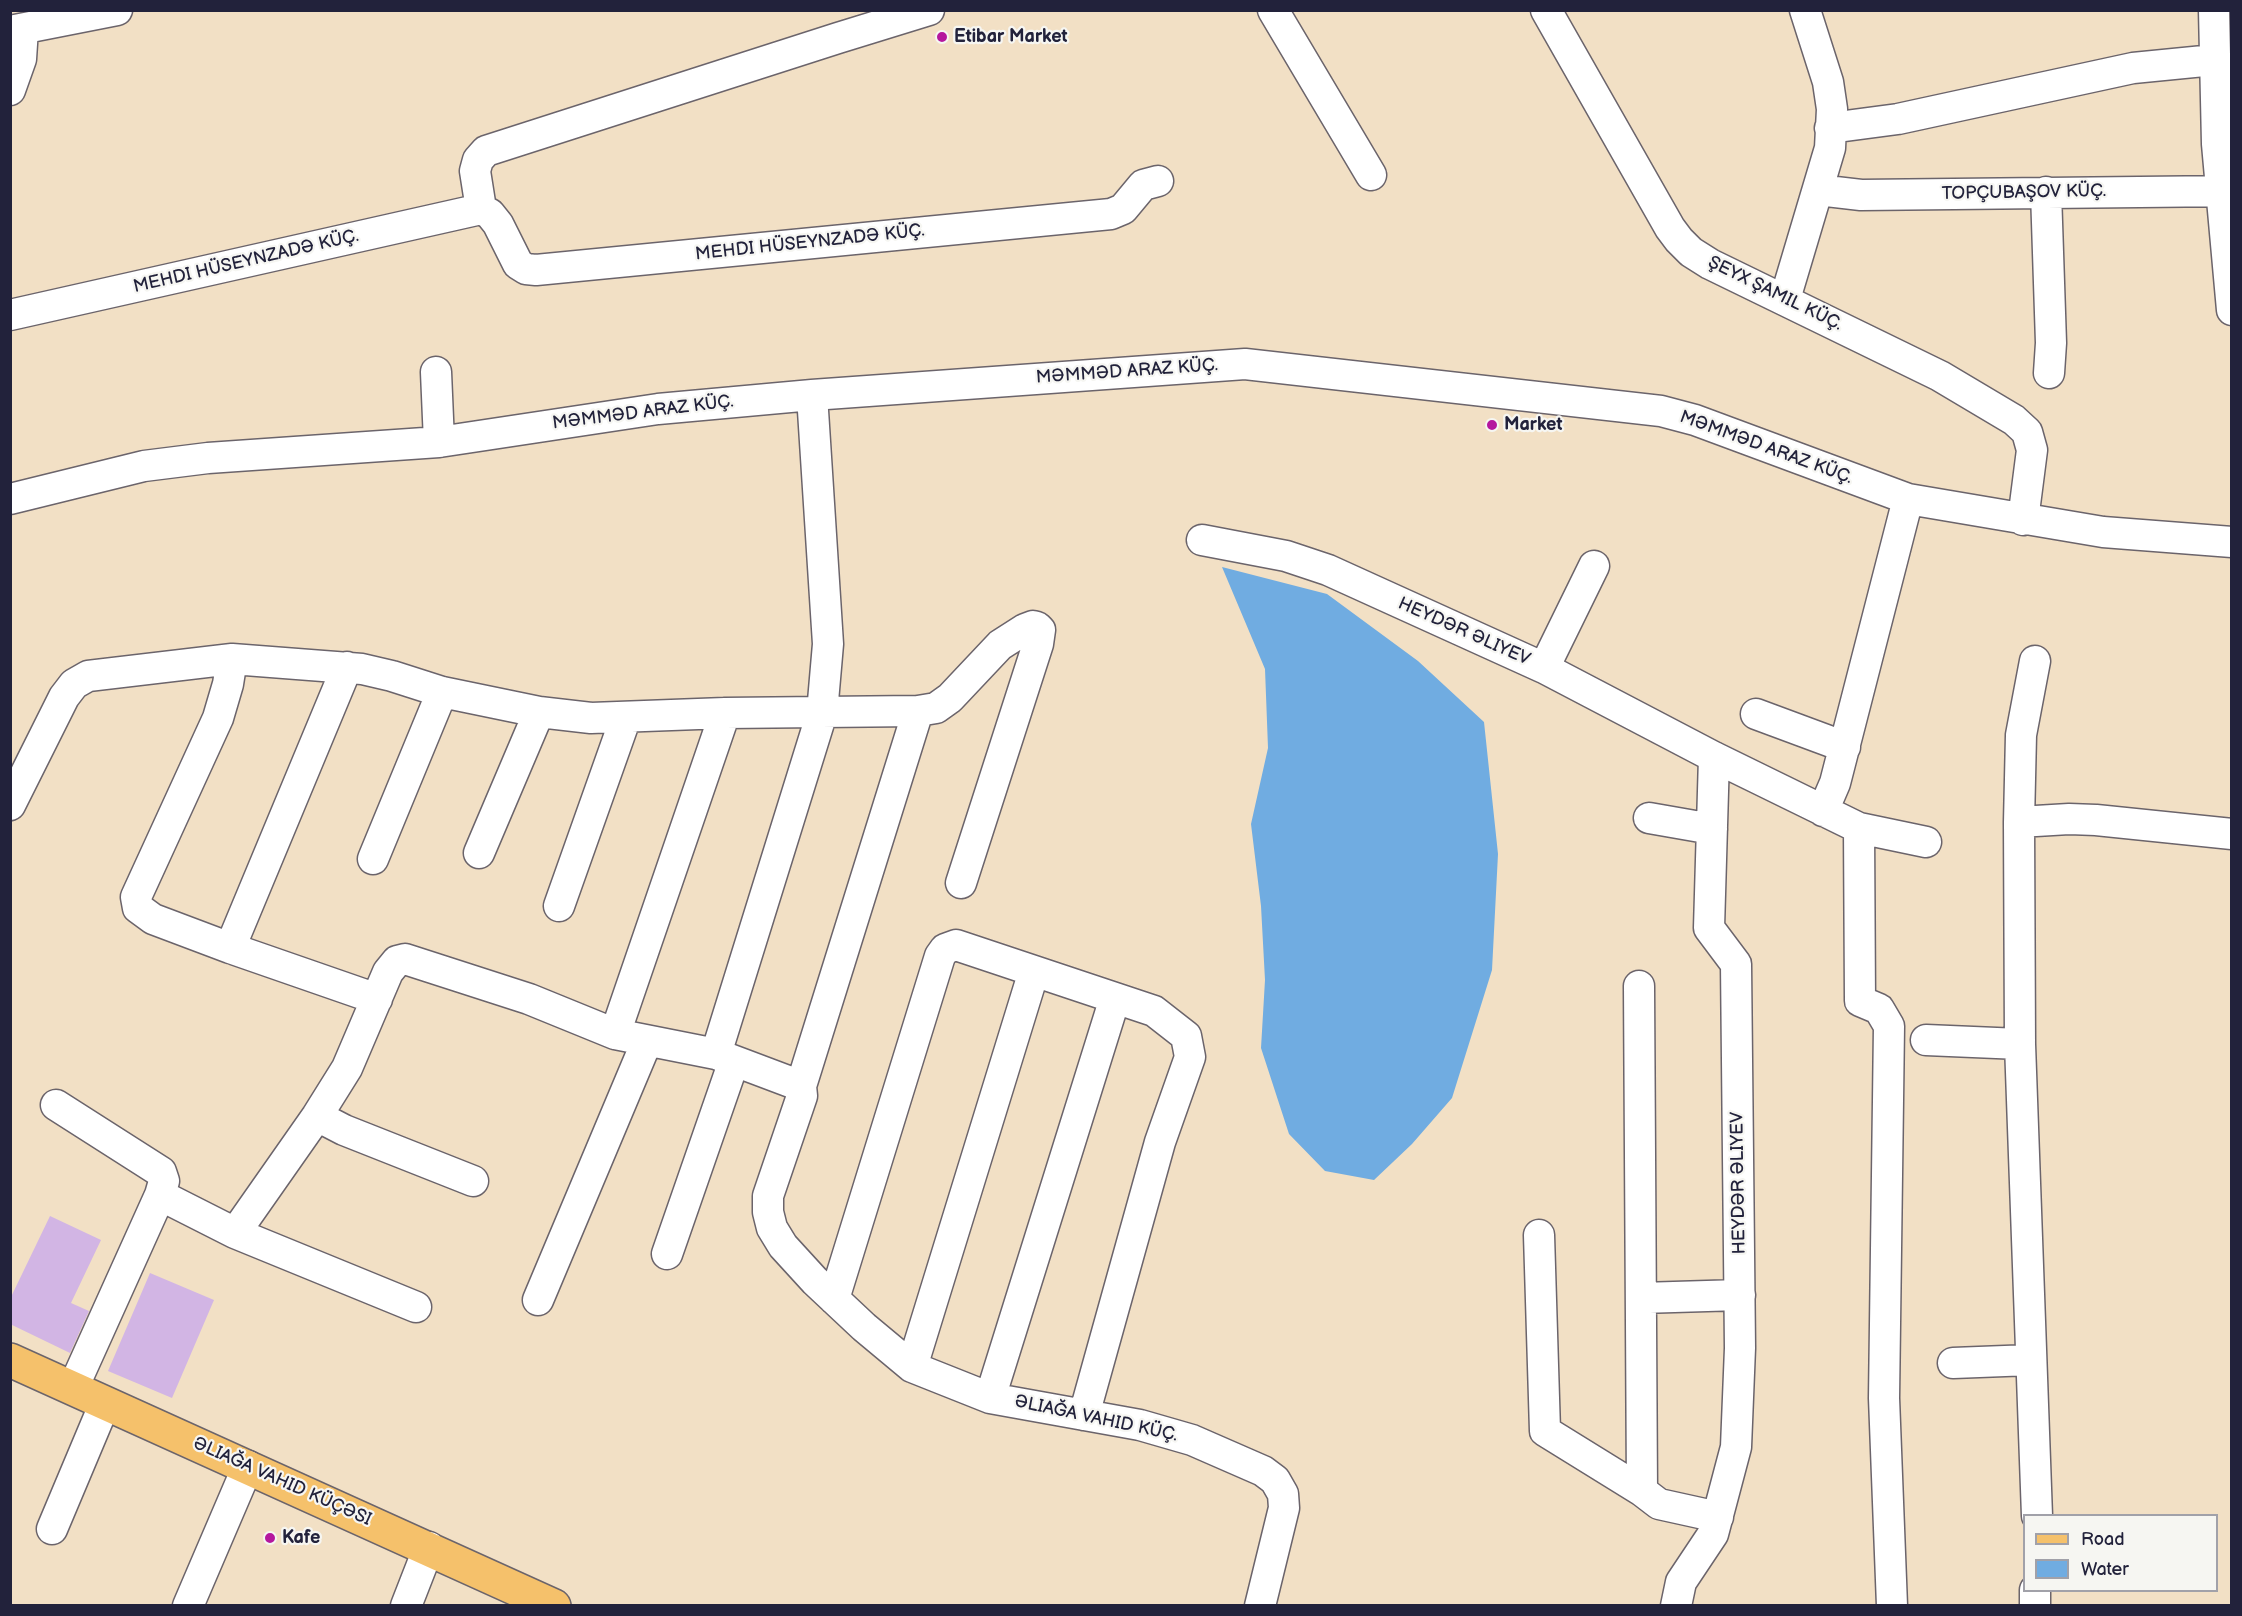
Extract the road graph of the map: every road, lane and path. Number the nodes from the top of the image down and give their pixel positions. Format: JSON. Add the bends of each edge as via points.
{"nodes":[{"id":1,"x":929,"y":10,"type":"edge"},
{"id":2,"x":1273,"y":10,"type":"edge"},
{"id":3,"x":1546,"y":10,"type":"edge"},
{"id":4,"x":1805,"y":10,"type":"edge"},
{"id":5,"x":2214,"y":10,"type":"edge"},
{"id":6,"x":100,"y":12,"type":"edge"},
{"id":7,"x":17,"y":30,"type":"edge"},
{"id":8,"x":2214,"y":60,"type":"junction"},
{"id":9,"x":10,"y":90,"type":"edge"},
{"id":10,"x":1830,"y":128,"type":"junction"},
{"id":11,"x":1371,"y":175,"type":"dead end"},
{"id":12,"x":1158,"y":181,"type":"dead end"},
{"id":13,"x":1818,"y":190,"type":"junction"},
{"id":14,"x":2226,"y":191,"type":"edge"},
{"id":15,"x":2046,"y":192,"type":"junction"},
{"id":16,"x":481,"y":209,"type":"junction"},
{"id":17,"x":1785,"y":299,"type":"junction"},
{"id":18,"x":2232,"y":310,"type":"edge"},
{"id":19,"x":10,"y":315,"type":"edge"},
{"id":20,"x":436,"y":372,"type":"dead end"},
{"id":21,"x":2049,"y":373,"type":"dead end"},
{"id":22,"x":812,"y":395,"type":"junction"},
{"id":23,"x":439,"y":442,"type":"junction"},
{"id":24,"x":10,"y":499,"type":"edge"},
{"id":25,"x":1908,"y":499,"type":"junction"},
{"id":26,"x":2023,"y":520,"type":"junction"},
{"id":27,"x":1202,"y":540,"type":"dead end"},
{"id":28,"x":2232,"y":542,"type":"edge"},
{"id":29,"x":1594,"y":566,"type":"dead end"},
{"id":30,"x":232,"y":659,"type":"junction"},
{"id":31,"x":2035,"y":661,"type":"dead end"},
{"id":32,"x":347,"y":667,"type":"junction"},
{"id":33,"x":1544,"y":668,"type":"junction"},
{"id":34,"x":442,"y":692,"type":"junction"},
{"id":35,"x":918,"y":711,"type":"junction"},
{"id":36,"x":539,"y":712,"type":"junction"},
{"id":37,"x":822,"y":712,"type":"junction"},
{"id":38,"x":725,"y":713,"type":"junction"},
{"id":39,"x":1756,"y":714,"type":"dead end"},
{"id":40,"x":626,"y":717,"type":"junction"},
{"id":41,"x":1845,"y":747,"type":"junction"},
{"id":42,"x":1714,"y":757,"type":"junction"},
{"id":43,"x":10,"y":805,"type":"edge"},
{"id":44,"x":1823,"y":811,"type":"junction"},
{"id":45,"x":1649,"y":818,"type":"dead end"},
{"id":46,"x":2019,"y":822,"type":"junction"},
{"id":47,"x":1859,"y":828,"type":"junction"},
{"id":48,"x":1712,"y":829,"type":"junction"},
{"id":49,"x":2232,"y":834,"type":"edge"},
{"id":50,"x":1926,"y":842,"type":"dead end"},
{"id":51,"x":479,"y":854,"type":"dead end"},
{"id":52,"x":373,"y":859,"type":"dead end"},
{"id":53,"x":961,"y":883,"type":"dead end"},
{"id":54,"x":559,"y":906,"type":"dead end"},
{"id":55,"x":230,"y":948,"type":"junction"},
{"id":56,"x":1034,"y":971,"type":"junction"},
{"id":57,"x":1639,"y":986,"type":"dead end"},
{"id":58,"x":1115,"y":998,"type":"junction"},
{"id":59,"x":377,"y":999,"type":"junction"},
{"id":60,"x":615,"y":1034,"type":"junction"},
{"id":61,"x":1926,"y":1040,"type":"dead end"},
{"id":62,"x":647,"y":1041,"type":"junction"},
{"id":63,"x":2020,"y":1044,"type":"junction"},
{"id":64,"x":725,"y":1058,"type":"junction"},
{"id":65,"x":801,"y":1086,"type":"junction"},
{"id":66,"x":56,"y":1105,"type":"dead end"},
{"id":67,"x":317,"y":1116,"type":"junction"},
{"id":68,"x":473,"y":1181,"type":"dead end"},
{"id":69,"x":160,"y":1196,"type":"junction"},
{"id":70,"x":235,"y":1233,"type":"junction"},
{"id":71,"x":1539,"y":1236,"type":"dead end"},
{"id":72,"x":667,"y":1254,"type":"dead end"},
{"id":73,"x":824,"y":1290,"type":"junction"},
{"id":74,"x":1740,"y":1295,"type":"junction"},
{"id":75,"x":1641,"y":1298,"type":"junction"},
{"id":76,"x":538,"y":1300,"type":"dead end"},
{"id":77,"x":416,"y":1307,"type":"dead end"},
{"id":78,"x":10,"y":1360,"type":"edge"},
{"id":79,"x":2031,"y":1360,"type":"junction"},
{"id":80,"x":1953,"y":1363,"type":"dead end"},
{"id":81,"x":912,"y":1367,"type":"junction"},
{"id":82,"x":73,"y":1388,"type":"junction"},
{"id":83,"x":990,"y":1398,"type":"junction"},
{"id":84,"x":105,"y":1402,"type":"junction"},
{"id":85,"x":1084,"y":1415,"type":"junction"},
{"id":86,"x":248,"y":1466,"type":"junction"},
{"id":87,"x":1642,"y":1491,"type":"junction"},
{"id":88,"x":2037,"y":1514,"type":"edge"},
{"id":89,"x":1718,"y":1517,"type":"junction"},
{"id":90,"x":52,"y":1529,"type":"dead end"},
{"id":91,"x":429,"y":1547,"type":"junction"},
{"id":92,"x":188,"y":1605,"type":"edge"},
{"id":93,"x":406,"y":1605,"type":"edge"},
{"id":94,"x":554,"y":1605,"type":"edge"},
{"id":95,"x":1260,"y":1605,"type":"edge"},
{"id":96,"x":1676,"y":1605,"type":"edge"},
{"id":97,"x":1892,"y":1605,"type":"edge"}],
"edges":[{"from":1,"to":16,"type":"street","via":[[486,151],[475,171]]},
{"from":2,"to":11,"type":"street"},
{"from":3,"to":17,"type":"street","name":"ŞEYX ŞAMIL KÜÇ.","via":[[1679,240],[1710,264]]},
{"from":4,"to":10,"type":"street","via":[[1828,82]]},
{"from":5,"to":8,"type":"street"},
{"from":6,"to":7,"type":"street"},
{"from":7,"to":9,"type":"street","via":[[21,59]]},
{"from":8,"to":10,"type":"street","via":[[2133,68],[1898,119]]},
{"from":8,"to":14,"type":"street"},
{"from":10,"to":13,"type":"street","via":[[1830,148]]},
{"from":12,"to":16,"type":"street","name":"MEHDI HÜSEYNZADƏ KÜÇ.","via":[[1143,185],[1123,209],[1112,214],[536,270],[518,264],[498,224]]},
{"from":13,"to":15,"type":"street","name":"TOPÇUBAŞOV KÜÇ.","via":[[1861,195]]},
{"from":13,"to":17,"type":"street"},
{"from":14,"to":15,"type":"street","name":"TOPÇUBAŞOV KÜÇ."},
{"from":14,"to":18,"type":"street"},
{"from":15,"to":21,"type":"street"},
{"from":16,"to":19,"type":"street","name":"MEHDI HÜSEYNZADƏ KÜÇ."},
{"from":17,"to":26,"type":"street","name":"ŞEYX ŞAMIL KÜÇ.","via":[[1940,376],[2014,420],[2027,432],[2032,450]]},
{"from":20,"to":23,"type":"street"},
{"from":22,"to":23,"type":"street","name":"MƏMMƏD ARAZ KÜÇ.","via":[[658,409]]},
{"from":22,"to":25,"type":"street","name":"MƏMMƏD ARAZ KÜÇ.","via":[[1245,364],[1661,411]]},
{"from":22,"to":37,"type":"street","via":[[828,644]]},
{"from":23,"to":24,"type":"street","name":"MƏMMƏD ARAZ KÜÇ.","via":[[144,466]]},
{"from":25,"to":26,"type":"street","name":"MƏMMƏD ARAZ KÜÇ."},
{"from":25,"to":41,"type":"street"},
{"from":26,"to":28,"type":"street","name":"MƏMMƏD ARAZ KÜÇ.","via":[[2103,532]]},
{"from":27,"to":33,"type":"street","name":"HEYDƏR ƏLIYEV","via":[[1286,556],[1328,570]]},
{"from":29,"to":33,"type":"street"},
{"from":30,"to":32,"type":"street"},
{"from":30,"to":43,"type":"street","via":[[88,676],[74,684]]},
{"from":30,"to":55,"type":"street","via":[[218,718],[136,897],[138,908],[153,918]]},
{"from":31,"to":46,"type":"street","via":[[2021,735]]},
{"from":32,"to":34,"type":"street"},
{"from":32,"to":55,"type":"street"},
{"from":33,"to":42,"type":"street","name":"HEYDƏR ƏLIYEV"},
{"from":34,"to":36,"type":"street"},
{"from":34,"to":52,"type":"street"},
{"from":35,"to":37,"type":"street"},
{"from":35,"to":53,"type":"street","via":[[936,708],[950,699],[1000,645],[1016,634],[1033,626],[1040,630]]},
{"from":35,"to":65,"type":"street","name":"ƏLIAĞA VAHID KÜÇ."},
{"from":36,"to":40,"type":"street","via":[[591,718]]},
{"from":36,"to":51,"type":"street"},
{"from":37,"to":38,"type":"street"},
{"from":37,"to":64,"type":"street"},
{"from":38,"to":40,"type":"street"},
{"from":38,"to":60,"type":"street"},
{"from":39,"to":41,"type":"street"},
{"from":40,"to":54,"type":"street"},
{"from":41,"to":44,"type":"street"},
{"from":42,"to":44,"type":"street","name":"HEYDƏR ƏLIYEV"},
{"from":42,"to":48,"type":"street","name":"HEYDƏR ƏLIYEV"},
{"from":44,"to":47,"type":"street","name":"HEYDƏR ƏLIYEV"},
{"from":45,"to":48,"type":"street"},
{"from":46,"to":49,"type":"street","via":[[2096,820]]},
{"from":46,"to":63,"type":"street"},
{"from":47,"to":50,"type":"street","name":"HEYDƏR ƏLIYEV"},
{"from":47,"to":97,"type":"street","via":[[1860,1001],[1879,1009],[1889,1026],[1884,1398]]},
{"from":48,"to":74,"type":"street","name":"HEYDƏR ƏLIYEV","via":[[1709,928],[1736,964]]},
{"from":55,"to":59,"type":"street"},
{"from":56,"to":58,"type":"street"},
{"from":56,"to":73,"type":"street","via":[[956,945],[940,956]]},
{"from":56,"to":81,"type":"street"},
{"from":57,"to":75,"type":"street"},
{"from":58,"to":83,"type":"street"},
{"from":58,"to":85,"type":"street","via":[[1154,1011],[1186,1036],[1190,1057],[1160,1142]]},
{"from":59,"to":60,"type":"street","via":[[388,972],[397,961],[405,959],[529,999]]},
{"from":59,"to":67,"type":"street","via":[[347,1068]]},
{"from":60,"to":62,"type":"street"},
{"from":61,"to":63,"type":"street"},
{"from":62,"to":64,"type":"street"},
{"from":62,"to":76,"type":"street"},
{"from":63,"to":79,"type":"street"},
{"from":64,"to":65,"type":"street"},
{"from":64,"to":72,"type":"street"},
{"from":65,"to":73,"type":"street","name":"ƏLIAĞA VAHID KÜÇ.","via":[[802,1096],[768,1196],[768,1212],[783,1246]]},
{"from":66,"to":69,"type":"street","via":[[161,1172],[164,1181]]},
{"from":67,"to":68,"type":"street"},
{"from":67,"to":70,"type":"street"},
{"from":69,"to":70,"type":"street"},
{"from":69,"to":82,"type":"street"},
{"from":70,"to":77,"type":"street"},
{"from":71,"to":87,"type":"street","via":[[1545,1431]]},
{"from":73,"to":81,"type":"street","name":"ƏLIAĞA VAHID KÜÇ."},
{"from":74,"to":75,"type":"street"},
{"from":74,"to":89,"type":"street","name":"HEYDƏR ƏLIYEV","via":[[1736,1447]]},
{"from":75,"to":87,"type":"street"},
{"from":78,"to":82,"type":"main road","name":"ƏLIAĞA VAHID KÜÇƏSI"},
{"from":79,"to":80,"type":"street"},
{"from":79,"to":88,"type":"street"},
{"from":81,"to":83,"type":"street","name":"ƏLIAĞA VAHID KÜÇ."},
{"from":82,"to":84,"type":"main road","name":"ƏLIAĞA VAHID KÜÇƏSI"},
{"from":83,"to":85,"type":"street","name":"ƏLIAĞA VAHID KÜÇ."},
{"from":84,"to":86,"type":"main road","name":"ƏLIAĞA VAHID KÜÇƏSI"},
{"from":84,"to":90,"type":"street"},
{"from":85,"to":95,"type":"street","name":"ƏLIAĞA VAHID KÜÇ.","via":[[1192,1440],[1275,1480],[1284,1494],[1284,1508]]},
{"from":86,"to":91,"type":"main road","name":"ƏLIAĞA VAHID KÜÇƏSI"},
{"from":86,"to":92,"type":"street"},
{"from":87,"to":89,"type":"street","via":[[1659,1504]]},
{"from":89,"to":96,"type":"street","name":"HEYDƏR ƏLIYEV","via":[[1713,1534],[1681,1582]]},
{"from":91,"to":93,"type":"street"},
{"from":91,"to":94,"type":"main road","name":"ƏLIAĞA VAHID KÜÇƏSI"}]}
